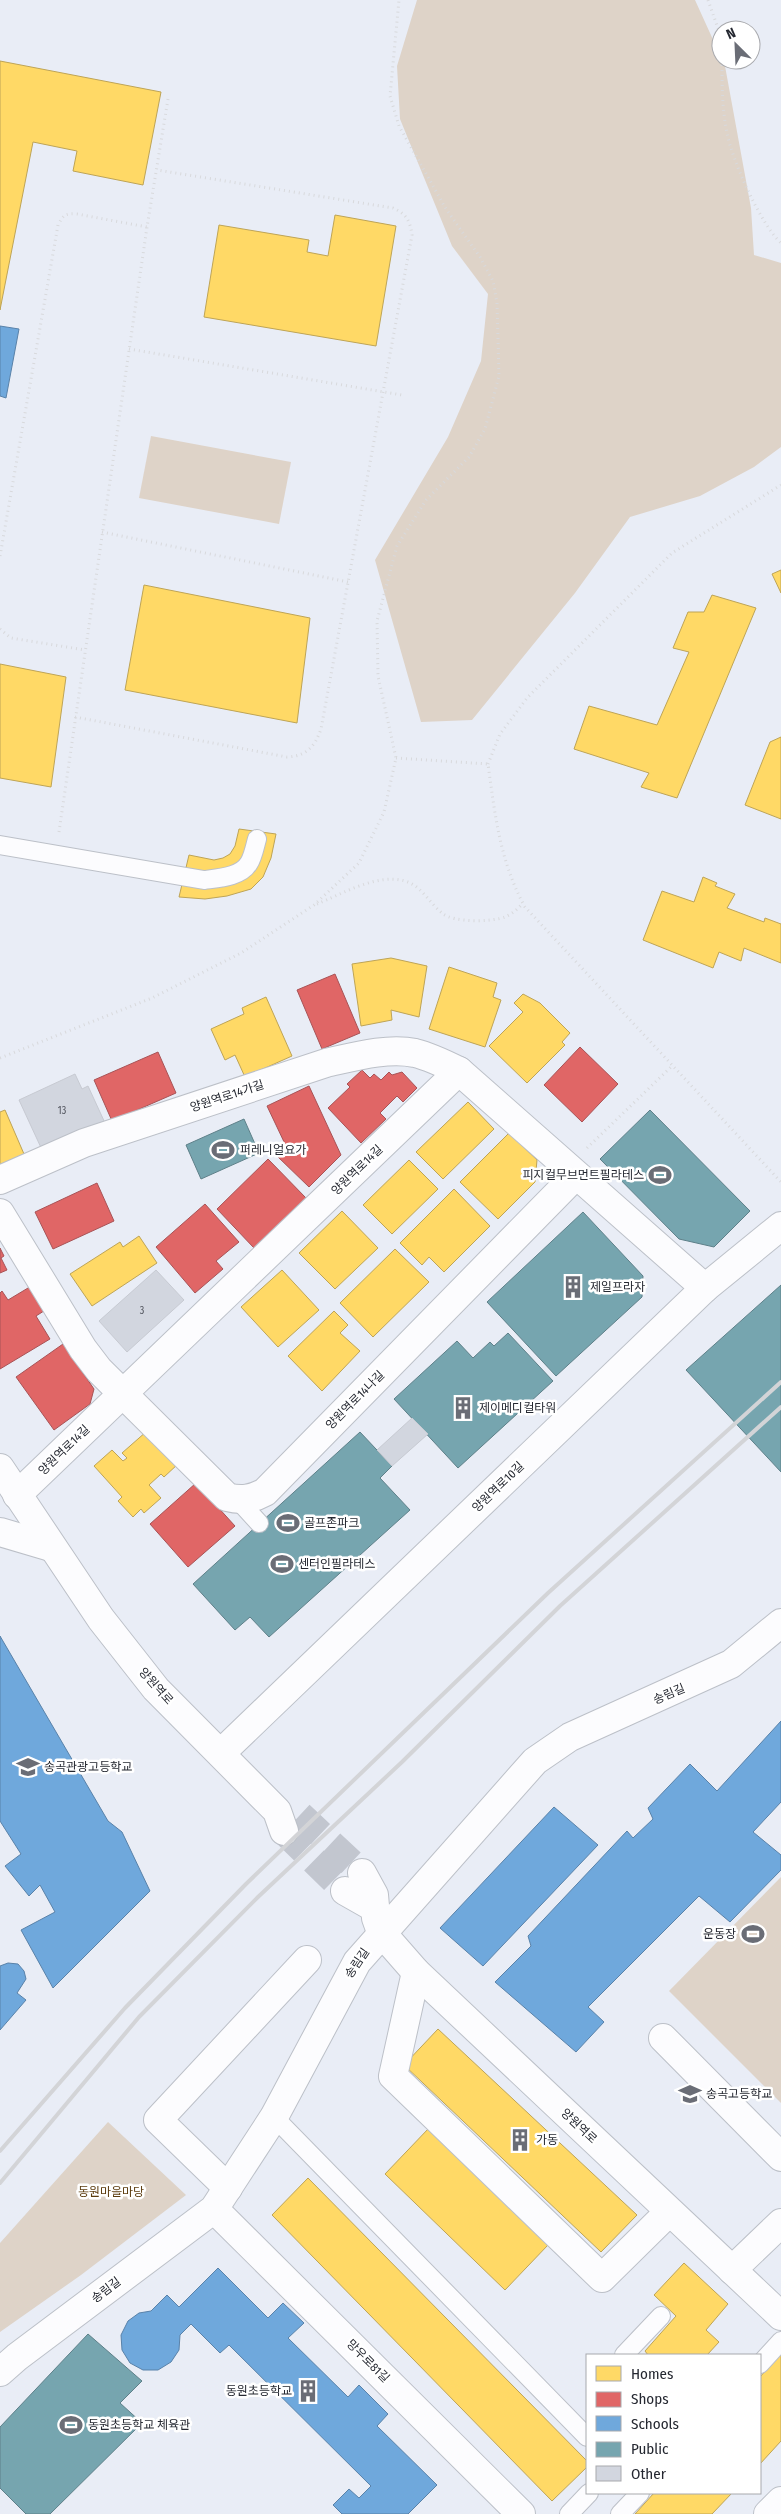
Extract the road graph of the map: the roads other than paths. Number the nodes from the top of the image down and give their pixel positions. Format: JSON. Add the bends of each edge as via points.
{"nodes":[{"id":1,"x":257,"y":839,"type":"dead end"},
{"id":2,"x":0,"y":845,"type":"edge"},
{"id":3,"x":460,"y":1071,"type":"junction"},
{"id":4,"x":571,"y":1172,"type":"junction"},
{"id":5,"x":0,"y":1180,"type":"edge"},
{"id":6,"x":0,"y":1213,"type":"edge"},
{"id":7,"x":781,"y":1226,"type":"edge"},
{"id":8,"x":705,"y":1288,"type":"junction"},
{"id":9,"x":124,"y":1393,"type":"junction"},
{"id":10,"x":0,"y":1468,"type":"edge"},
{"id":11,"x":17,"y":1495,"type":"junction"},
{"id":12,"x":238,"y":1500,"type":"junction"},
{"id":13,"x":259,"y":1523,"type":"dead end"},
{"id":14,"x":0,"y":1532,"type":"edge"},
{"id":15,"x":52,"y":1547,"type":"junction"},
{"id":16,"x":781,"y":1622,"type":"edge"},
{"id":17,"x":220,"y":1753,"type":"junction"},
{"id":18,"x":287,"y":1819,"type":"tunnel mouth"},
{"id":19,"x":354,"y":1882,"type":"tunnel mouth"},
{"id":20,"x":378,"y":1920,"type":"junction"},
{"id":21,"x":307,"y":1960,"type":"dead end"},
{"id":22,"x":416,"y":1972,"type":"junction"},
{"id":23,"x":663,"y":2038,"type":"dead end"},
{"id":24,"x":274,"y":2117,"type":"junction"},
{"id":25,"x":778,"y":2150,"type":"edge"},
{"id":26,"x":221,"y":2198,"type":"junction"},
{"id":27,"x":669,"y":2212,"type":"junction"},
{"id":28,"x":780,"y":2227,"type":"edge"},
{"id":29,"x":732,"y":2270,"type":"junction"},
{"id":30,"x":661,"y":2316,"type":"dead end"},
{"id":31,"x":781,"y":2316,"type":"edge"},
{"id":32,"x":781,"y":2341,"type":"edge"},
{"id":33,"x":625,"y":2354,"type":"edge"},
{"id":34,"x":761,"y":2363,"type":"edge"},
{"id":35,"x":0,"y":2372,"type":"edge"},
{"id":36,"x":586,"y":2436,"type":"edge"},
{"id":37,"x":588,"y":2494,"type":"edge"},
{"id":38,"x":639,"y":2494,"type":"edge"},
{"id":39,"x":781,"y":2501,"type":"edge"},
{"id":40,"x":521,"y":2514,"type":"edge"},
{"id":41,"x":569,"y":2514,"type":"edge"},
{"id":42,"x":620,"y":2514,"type":"edge"},
{"id":43,"x":768,"y":2514,"type":"edge"}],
"edges":[{"from":1,"to":2,"type":"lane","via":[[249,863],[239,872],[204,880]]},
{"from":3,"to":4,"type":"street"},
{"from":3,"to":5,"type":"street","name":"양원역로14가길","via":[[415,1053],[353,1056],[84,1143]]},
{"from":3,"to":9,"type":"street","name":"양원역로14길"},
{"from":4,"to":8,"type":"street"},
{"from":4,"to":12,"type":"street","name":"양원역로14나길","via":[[265,1492],[253,1499]]},
{"from":6,"to":9,"type":"street","via":[[83,1349],[99,1370]]},
{"from":7,"to":8,"type":"street","name":"양원역로10길"},
{"from":8,"to":17,"type":"street","name":"양원역로10길"},
{"from":9,"to":11,"type":"street","name":"양원역로14길"},
{"from":9,"to":12,"type":"street","via":[[227,1497]]},
{"from":10,"to":11,"type":"street","name":"양원역로"},
{"from":11,"to":15,"type":"street","name":"양원역로"},
{"from":12,"to":13,"type":"lane"},
{"from":14,"to":15,"type":"street"},
{"from":15,"to":17,"type":"street","name":"양원역로","via":[[100,1619],[156,1689]]},
{"from":16,"to":20,"type":"street","name":"송림길","via":[[731,1664],[570,1737],[535,1761]]},
{"from":17,"to":18,"type":"street","name":"양원역로"},
{"from":19,"to":20,"type":"street","via":[[373,1891]]},
{"from":20,"to":22,"type":"street","name":"양원역로"},
{"from":20,"to":24,"type":"street","name":"송림길","via":[[364,1952]]},
{"from":21,"to":26,"type":"street","name":"망우로81길","via":[[158,2120]]},
{"from":22,"to":27,"type":"street","name":"양원역로"},
{"from":22,"to":27,"type":"street","via":[[392,2076],[602,2278]]},
{"from":23,"to":25,"type":"street"},
{"from":24,"to":26,"type":"street","name":"송림길"},
{"from":24,"to":36,"type":"lane"},
{"from":26,"to":35,"type":"street","name":"송림길"},
{"from":26,"to":40,"type":"street","name":"망우로81길"},
{"from":27,"to":29,"type":"street","name":"양원역로"},
{"from":28,"to":29,"type":"street"},
{"from":29,"to":31,"type":"street","name":"양원역로"},
{"from":30,"to":33,"type":"lane"},
{"from":32,"to":34,"type":"lane"},
{"from":37,"to":41,"type":"lane"},
{"from":38,"to":42,"type":"lane"},
{"from":39,"to":43,"type":"street"}]}
